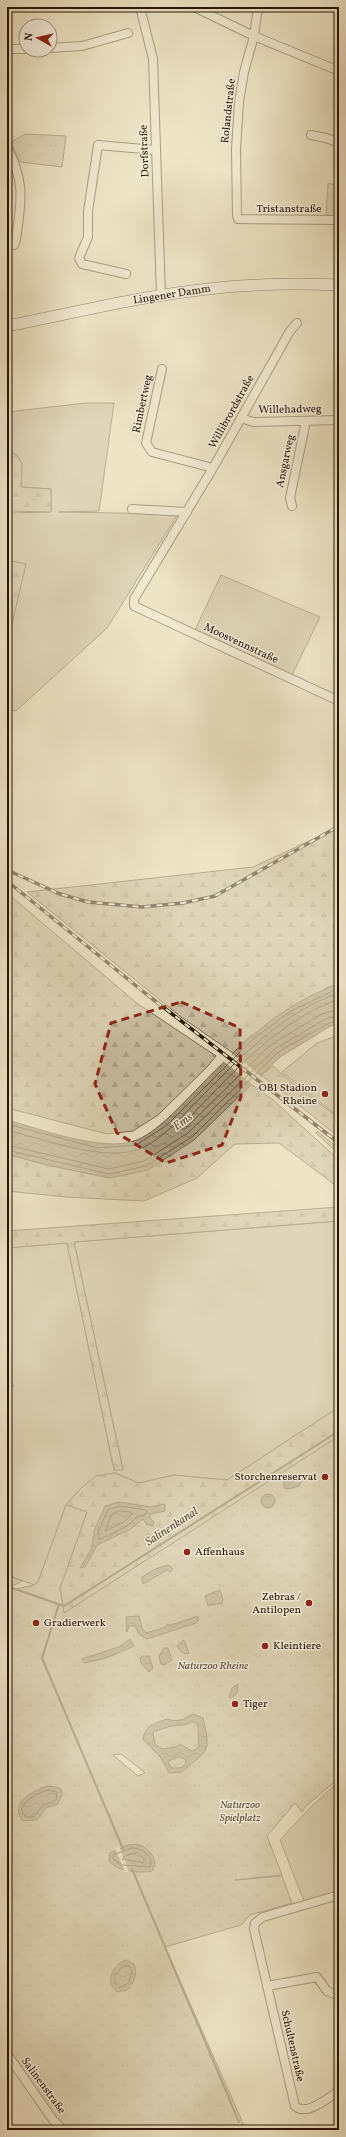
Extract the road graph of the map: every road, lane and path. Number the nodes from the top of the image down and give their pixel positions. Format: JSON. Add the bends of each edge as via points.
{"nodes":[{"id":1,"x":140,"y":7,"type":"edge"},
{"id":2,"x":194,"y":7,"type":"edge"},
{"id":3,"x":258,"y":7,"type":"edge"},
{"id":4,"x":128,"y":33,"type":"dead end"},
{"id":5,"x":254,"y":36,"type":"junction"},
{"id":6,"x":58,"y":48,"type":"edge"},
{"id":7,"x":7,"y":49,"type":"edge"},
{"id":8,"x":18,"y":49,"type":"edge"},
{"id":9,"x":339,"y":71,"type":"edge"},
{"id":10,"x":311,"y":135,"type":"dead end"},
{"id":11,"x":339,"y":143,"type":"edge"},
{"id":12,"x":7,"y":147,"type":"edge"},
{"id":13,"x":155,"y":150,"type":"junction"},
{"id":14,"x":238,"y":219,"type":"joint"},
{"id":15,"x":339,"y":220,"type":"edge"},
{"id":16,"x":11,"y":244,"type":"edge"},
{"id":17,"x":126,"y":274,"type":"dead end"},
{"id":18,"x":339,"y":285,"type":"edge"},
{"id":19,"x":161,"y":296,"type":"junction"},
{"id":20,"x":297,"y":323,"type":"dead end"},
{"id":21,"x":7,"y":326,"type":"edge"},
{"id":22,"x":162,"y":369,"type":"dead end"},
{"id":23,"x":241,"y":418,"type":"junction"},
{"id":24,"x":339,"y":420,"type":"edge"},
{"id":25,"x":306,"y":421,"type":"junction"},
{"id":26,"x":213,"y":468,"type":"junction"},
{"id":27,"x":292,"y":506,"type":"dead end"},
{"id":28,"x":132,"y":509,"type":"dead end"},
{"id":29,"x":187,"y":512,"type":"junction"},
{"id":30,"x":134,"y":606,"type":"joint"},
{"id":31,"x":339,"y":701,"type":"edge"},
{"id":32,"x":339,"y":1895,"type":"edge"},
{"id":33,"x":267,"y":1986,"type":"junction"},
{"id":34,"x":339,"y":1996,"type":"edge"},
{"id":35,"x":7,"y":2054,"type":"edge"},
{"id":36,"x":339,"y":2091,"type":"edge"},
{"id":37,"x":63,"y":2130,"type":"edge"}],
"edges":[{"from":1,"to":13,"type":"street","name":"Dorfstraße","via":[[153,59]]},
{"from":2,"to":5,"type":"street"},
{"from":3,"to":5,"type":"street","name":"Rolandstraße"},
{"from":4,"to":6,"type":"street","via":[[82,46]]},
{"from":5,"to":9,"type":"street"},
{"from":5,"to":14,"type":"street","name":"Rolandstraße","via":[[238,102]]},
{"from":7,"to":8,"type":"street"},
{"from":10,"to":11,"type":"street"},
{"from":12,"to":16,"type":"street","via":[[16,164],[21,182],[21,205]]},
{"from":13,"to":17,"type":"street","via":[[98,145],[88,211],[88,237],[79,258],[82,264]]},
{"from":13,"to":19,"type":"street","name":"Dorfstraße"},
{"from":14,"to":15,"type":"street","name":"Tristanstraße"},
{"from":18,"to":19,"type":"main road","name":"Lingener Damm","via":[[236,287]]},
{"from":19,"to":21,"type":"main road","name":"Lingener Damm"},
{"from":20,"to":23,"type":"street","name":"Willibrordstraße"},
{"from":22,"to":26,"type":"street","name":"Rimbertweg","via":[[146,443],[152,452]]},
{"from":23,"to":25,"type":"street","name":"Willehadweg","via":[[253,422]]},
{"from":23,"to":26,"type":"street","name":"Willibrordstraße"},
{"from":24,"to":25,"type":"street","name":"Willehadweg"},
{"from":25,"to":27,"type":"street","name":"Ansgarweg","via":[[290,498]]},
{"from":26,"to":29,"type":"street","name":"Willibrordstraße"},
{"from":28,"to":29,"type":"street"},
{"from":29,"to":30,"type":"street","name":"Willibrordstraße","via":[[134,599]]},
{"from":30,"to":31,"type":"street","name":"Moosvennstraße"},
{"from":32,"to":33,"type":"street","name":"Schultenstraße","via":[[256,1921],[255,1934]]},
{"from":33,"to":34,"type":"street","via":[[317,1977],[327,1991]]},
{"from":33,"to":36,"type":"street","name":"Schultenstraße","via":[[293,2101],[299,2109],[310,2108]]},
{"from":35,"to":37,"type":"street","name":"Salinenstraße","via":[[53,2120]]}]}
